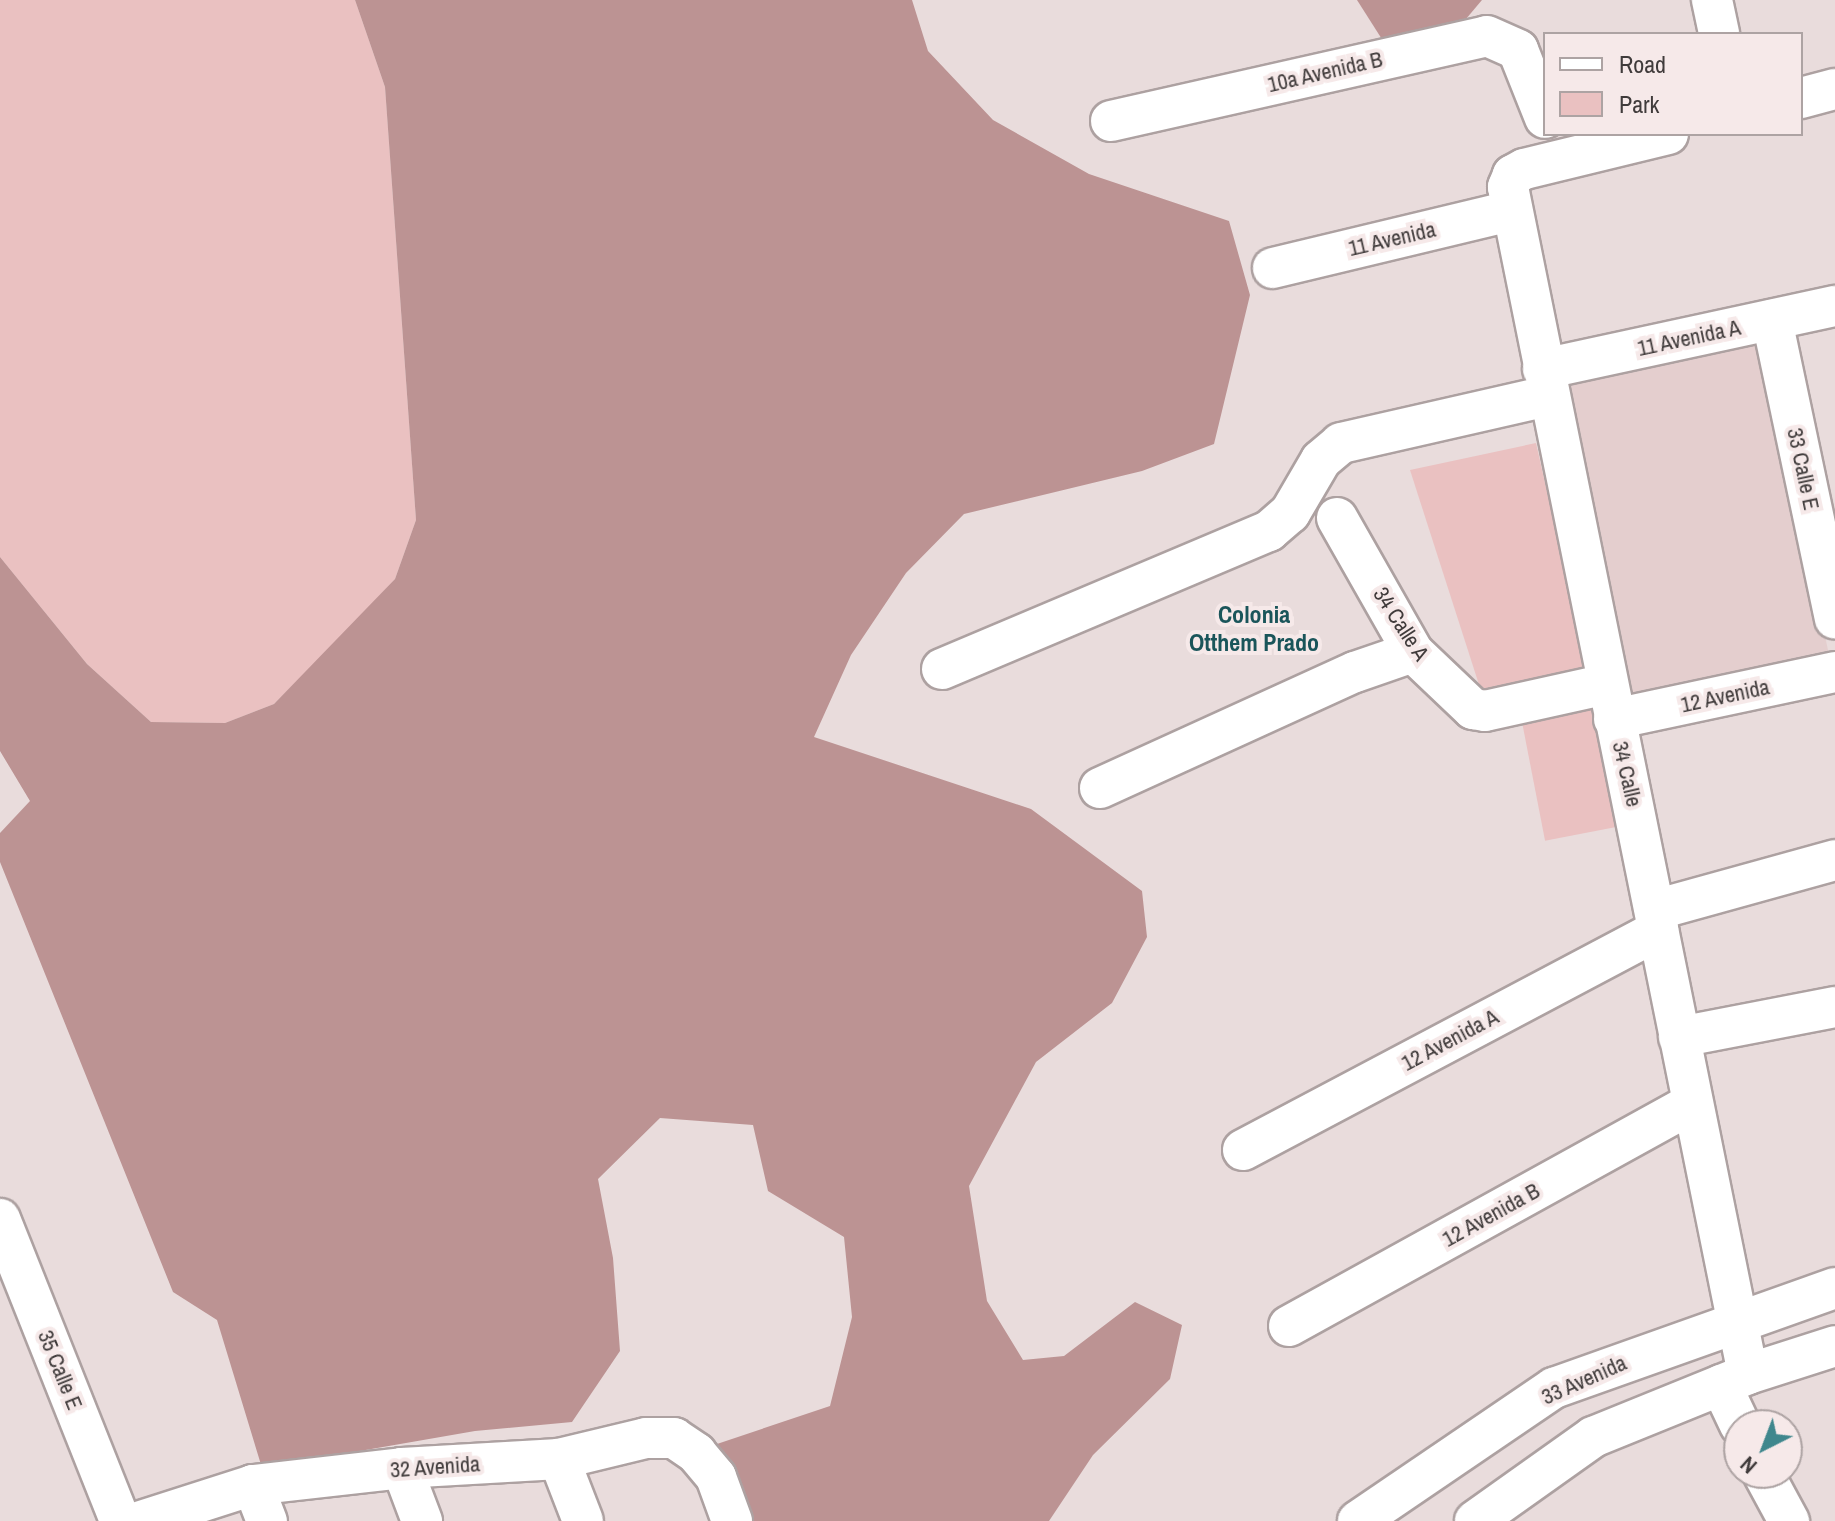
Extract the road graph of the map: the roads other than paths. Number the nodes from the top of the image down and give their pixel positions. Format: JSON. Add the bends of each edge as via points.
{"nodes":[{"id":1,"x":1712,"y":0,"type":"edge"},
{"id":2,"x":1719,"y":32,"type":"edge"},
{"id":3,"x":1835,"y":89,"type":"edge"},
{"id":4,"x":1803,"y":97,"type":"edge"},
{"id":5,"x":1543,"y":112,"type":"edge"},
{"id":6,"x":1111,"y":121,"type":"dead end"},
{"id":7,"x":1653,"y":136,"type":"edge"},
{"id":8,"x":1556,"y":149,"type":"edge"},
{"id":9,"x":1512,"y":193,"type":"junction"},
{"id":10,"x":1273,"y":268,"type":"dead end"},
{"id":11,"x":1835,"y":306,"type":"edge"},
{"id":12,"x":1772,"y":320,"type":"junction"},
{"id":13,"x":1546,"y":383,"type":"junction"},
{"id":14,"x":1337,"y":518,"type":"dead end"},
{"id":15,"x":1835,"y":618,"type":"edge"},
{"id":16,"x":1413,"y":652,"type":"junction"},
{"id":17,"x":942,"y":669,"type":"dead end"},
{"id":18,"x":1835,"y":672,"type":"edge"},
{"id":19,"x":1611,"y":702,"type":"junction"},
{"id":20,"x":1485,"y":711,"type":"joint"},
{"id":21,"x":1100,"y":788,"type":"dead end"},
{"id":22,"x":1835,"y":860,"type":"edge"},
{"id":23,"x":1656,"y":920,"type":"junction"},
{"id":24,"x":1835,"y":1007,"type":"edge"},
{"id":25,"x":1679,"y":1037,"type":"junction"},
{"id":26,"x":1693,"y":1103,"type":"junction"},
{"id":27,"x":1243,"y":1150,"type":"dead end"},
{"id":28,"x":0,"y":1219,"type":"edge"},
{"id":29,"x":1835,"y":1288,"type":"edge"},
{"id":30,"x":1737,"y":1319,"type":"junction"},
{"id":31,"x":1289,"y":1326,"type":"dead end"},
{"id":32,"x":1835,"y":1346,"type":"edge"},
{"id":33,"x":1734,"y":1380,"type":"junction"},
{"id":34,"x":1738,"y":1409,"type":"edge"},
{"id":35,"x":559,"y":1459,"type":"junction"},
{"id":36,"x":402,"y":1468,"type":"junction"},
{"id":37,"x":1772,"y":1489,"type":"edge"},
{"id":38,"x":260,"y":1503,"type":"edge"},
{"id":39,"x":120,"y":1521,"type":"edge"},
{"id":40,"x":141,"y":1521,"type":"edge"},
{"id":41,"x":422,"y":1521,"type":"edge"},
{"id":42,"x":583,"y":1521,"type":"edge"},
{"id":43,"x":732,"y":1521,"type":"edge"},
{"id":44,"x":1358,"y":1521,"type":"edge"},
{"id":45,"x":1475,"y":1521,"type":"edge"},
{"id":46,"x":1789,"y":1521,"type":"edge"}],
"edges":[{"from":1,"to":2,"type":"street"},
{"from":3,"to":4,"type":"street"},
{"from":5,"to":6,"type":"street","name":"10a Avenida B","via":[[1518,50],[1487,36]]},
{"from":7,"to":8,"type":"street","name":"11 Avenida"},
{"from":8,"to":9,"type":"street","name":"11 Avenida"},
{"from":9,"to":10,"type":"street","name":"11 Avenida"},
{"from":9,"to":13,"type":"street","name":"34 Calle"},
{"from":11,"to":12,"type":"street","name":"11 Avenida A"},
{"from":12,"to":13,"type":"street","name":"11 Avenida A"},
{"from":12,"to":15,"type":"street","name":"33 Calle E"},
{"from":13,"to":17,"type":"street","name":"11 Avenida A","via":[[1341,443],[1321,460],[1290,513],[1269,531]]},
{"from":13,"to":19,"type":"street","name":"34 Calle"},
{"from":14,"to":16,"type":"street","name":"34 Calle A"},
{"from":16,"to":20,"type":"street","name":"34 Calle A","via":[[1458,698]]},
{"from":16,"to":21,"type":"street","via":[[1355,672]]},
{"from":18,"to":19,"type":"street","name":"12 Avenida"},
{"from":19,"to":20,"type":"street","name":"12 Avenida"},
{"from":19,"to":23,"type":"street","name":"34 Calle"},
{"from":22,"to":23,"type":"street","name":"12 Avenida A"},
{"from":23,"to":25,"type":"street","name":"34 Calle"},
{"from":23,"to":27,"type":"street","name":"12 Avenida A"},
{"from":24,"to":25,"type":"street"},
{"from":25,"to":26,"type":"street","name":"34 Calle"},
{"from":26,"to":30,"type":"street","name":"34 Calle"},
{"from":26,"to":31,"type":"street","name":"12 Avenida B"},
{"from":28,"to":39,"type":"street","name":"35 Calle E"},
{"from":29,"to":30,"type":"street","name":"33 Avenida"},
{"from":30,"to":33,"type":"street","name":"34 Calle"},
{"from":30,"to":44,"type":"street","name":"33 Avenida","via":[[1554,1388]]},
{"from":32,"to":33,"type":"street"},
{"from":33,"to":34,"type":"street","name":"34 Calle"},
{"from":33,"to":45,"type":"street","via":[[1593,1437]]},
{"from":35,"to":36,"type":"street","name":"32 Avenida"},
{"from":35,"to":42,"type":"street"},
{"from":35,"to":43,"type":"street","name":"32 Avenida","via":[[646,1438],[674,1438],[716,1477]]},
{"from":36,"to":38,"type":"street","name":"32 Avenida"},
{"from":36,"to":41,"type":"street"},
{"from":37,"to":46,"type":"street"},
{"from":38,"to":40,"type":"street","name":"32 Avenida"}]}
